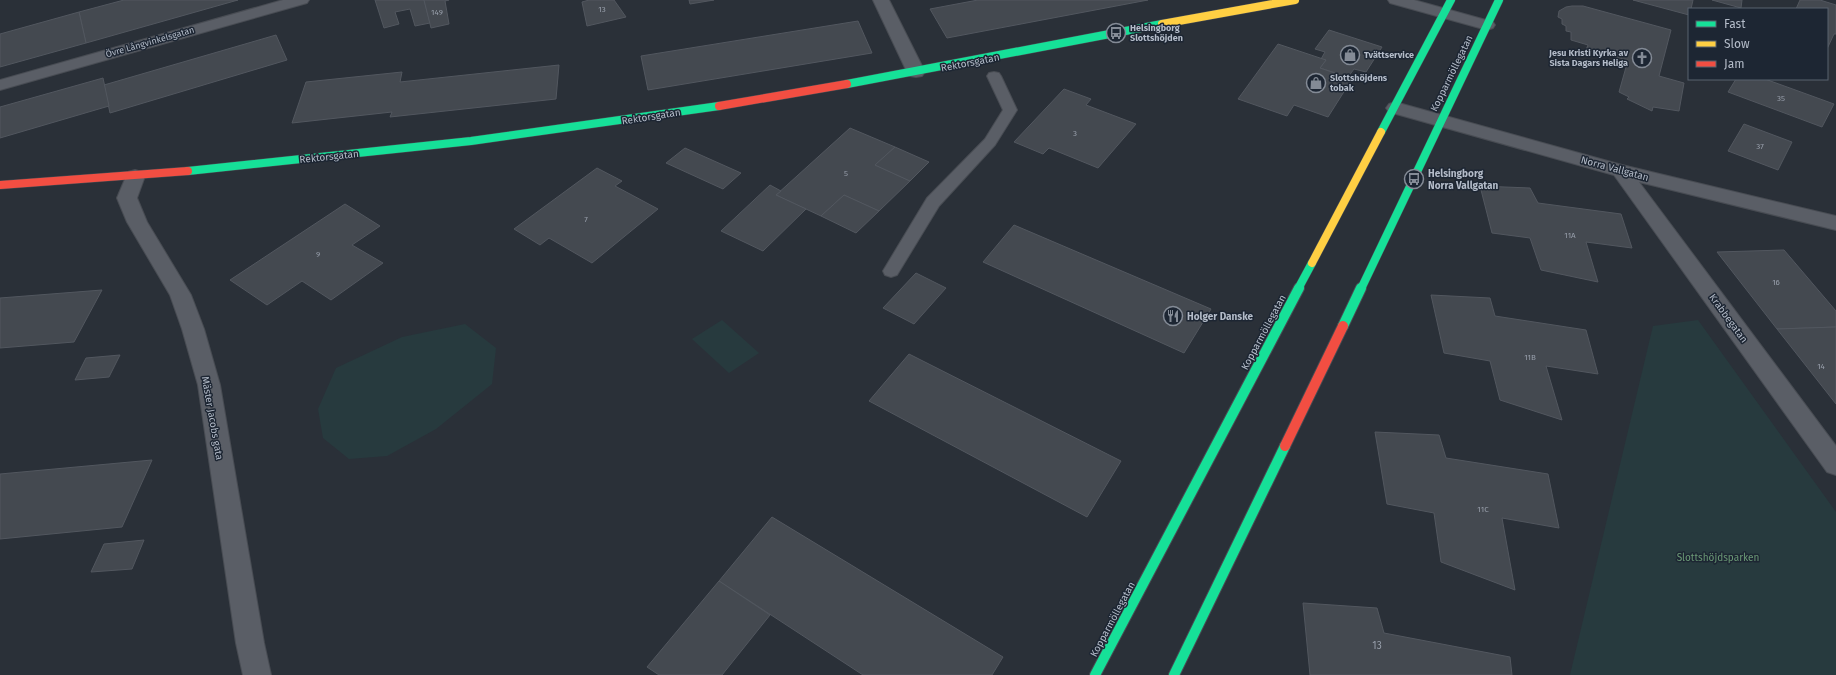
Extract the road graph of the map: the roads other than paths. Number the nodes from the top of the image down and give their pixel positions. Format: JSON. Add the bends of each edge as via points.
{"nodes":[{"id":1,"x":881,"y":0,"type":"edge"},
{"id":2,"x":1295,"y":0,"type":"edge"},
{"id":3,"x":1396,"y":0,"type":"edge"},
{"id":4,"x":1499,"y":0,"type":"edge"},
{"id":5,"x":295,"y":1,"type":"edge"},
{"id":6,"x":1448,"y":6,"type":"edge"},
{"id":7,"x":1487,"y":25,"type":"junction"},
{"id":8,"x":916,"y":72,"type":"junction"},
{"id":9,"x":994,"y":76,"type":"dead end"},
{"id":10,"x":0,"y":85,"type":"edge"},
{"id":11,"x":1395,"y":108,"type":"junction"},
{"id":12,"x":1440,"y":121,"type":"junction"},
{"id":13,"x":1621,"y":170,"type":"junction"},
{"id":14,"x":135,"y":176,"type":"junction"},
{"id":15,"x":0,"y":185,"type":"edge"},
{"id":16,"x":1836,"y":223,"type":"edge"},
{"id":17,"x":891,"y":271,"type":"dead end"},
{"id":18,"x":1836,"y":465,"type":"edge"},
{"id":19,"x":257,"y":675,"type":"edge"},
{"id":20,"x":1095,"y":675,"type":"edge"},
{"id":21,"x":1174,"y":675,"type":"edge"}],
"edges":[{"from":1,"to":8,"type":"street"},
{"from":2,"to":8,"type":"street","name":"Rektorsgatan"},
{"from":3,"to":6,"type":"street"},
{"from":4,"to":7,"type":"street","name":"Kopparmöllegatan"},
{"from":5,"to":10,"type":"street","name":"Övre Långvinkelsgatan"},
{"from":6,"to":7,"type":"street"},
{"from":6,"to":11,"type":"street","name":"Kopparmöllegatan"},
{"from":7,"to":12,"type":"street","name":"Kopparmöllegatan"},
{"from":8,"to":14,"type":"street","name":"Rektorsgatan","via":[[753,101],[581,127],[427,146]]},
{"from":9,"to":17,"type":"lane","via":[[1010,110],[990,142],[934,202]]},
{"from":11,"to":12,"type":"street","name":"Norra Vallgatan"},
{"from":11,"to":20,"type":"street","name":"Kopparmöllegatan"},
{"from":12,"to":13,"type":"street","name":"Norra Vallgatan"},
{"from":12,"to":21,"type":"street","name":"Kopparmöllegatan"},
{"from":13,"to":16,"type":"street","name":"Norra Vallgatan"},
{"from":13,"to":18,"type":"street","name":"Krabbegatan"},
{"from":14,"to":15,"type":"street","name":"Rektorsgatan"},
{"from":14,"to":19,"type":"street","name":"Mäster Jacobs gata","via":[[128,195],[129,204],[180,294],[209,385]]}]}
